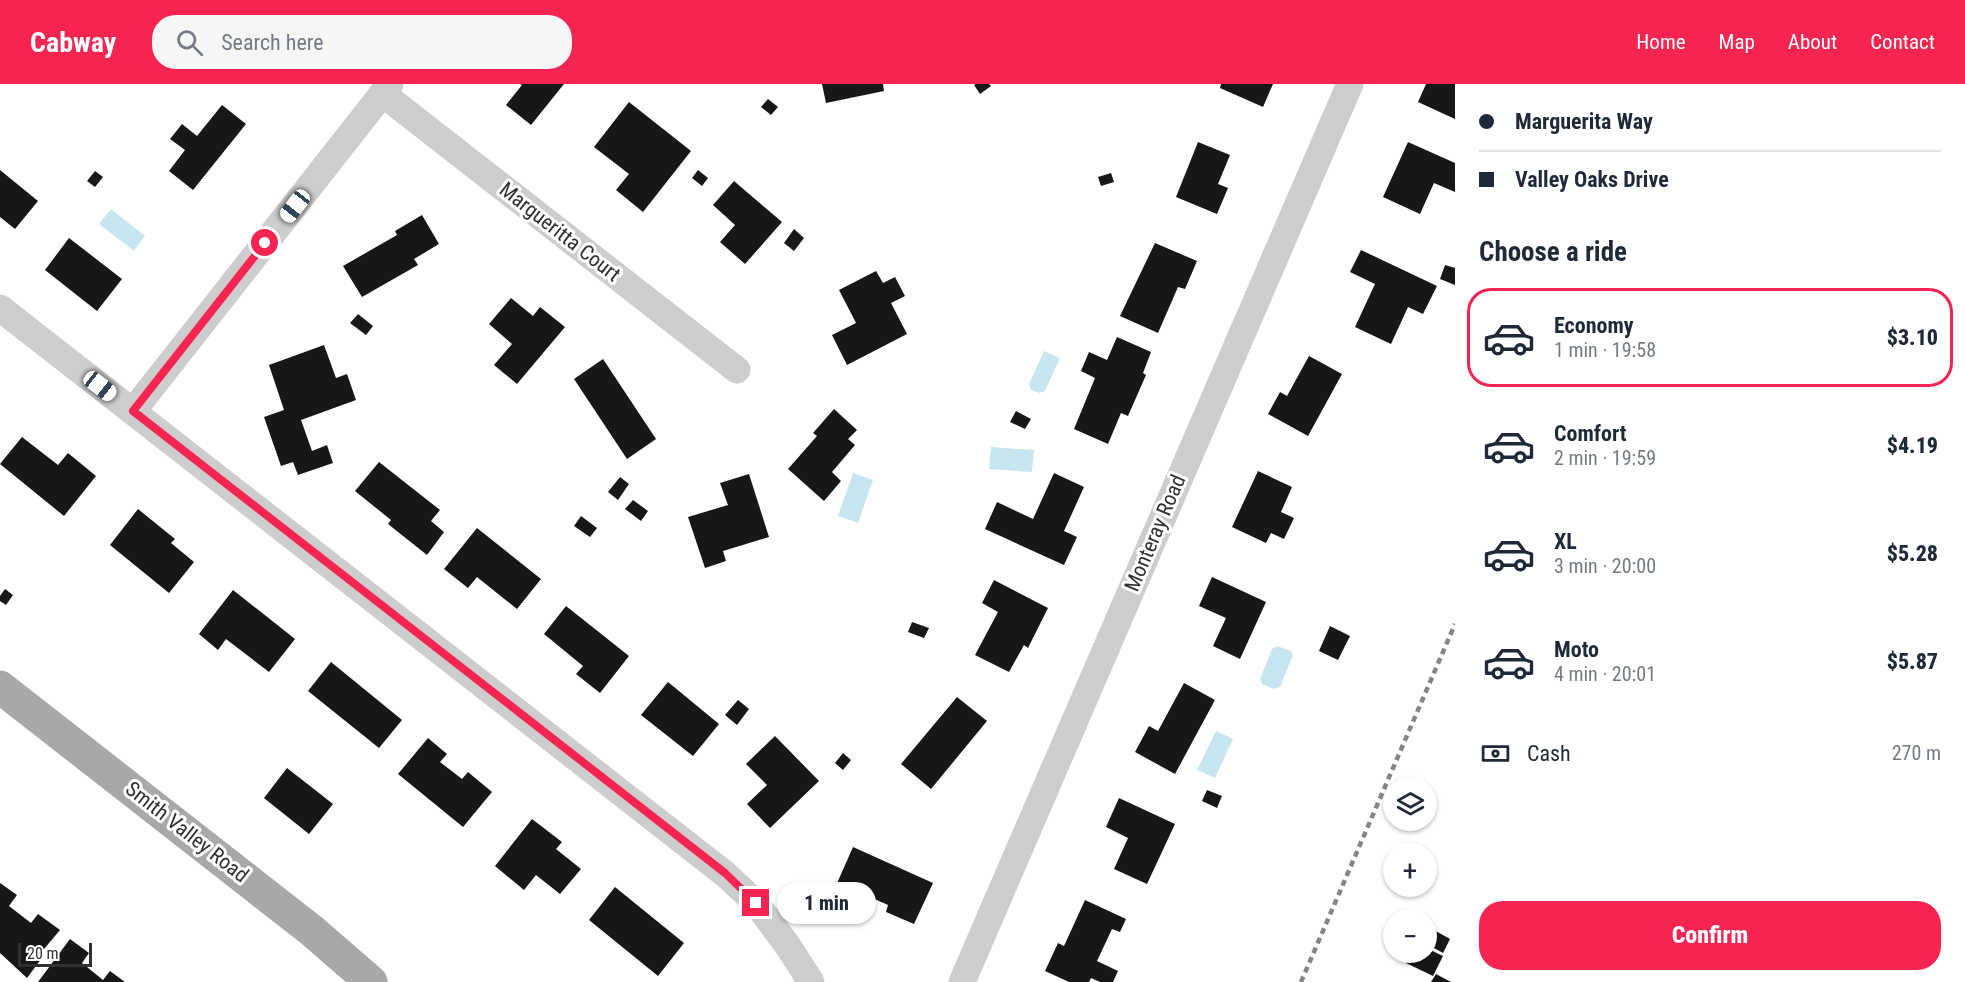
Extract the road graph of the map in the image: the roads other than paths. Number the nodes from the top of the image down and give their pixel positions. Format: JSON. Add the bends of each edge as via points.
{"nodes":[{"id":1,"x":1350,"y":84,"type":"edge"},
{"id":2,"x":386,"y":89,"type":"edge"},
{"id":3,"x":0,"y":308,"type":"edge"},
{"id":4,"x":737,"y":370,"type":"dead end"},
{"id":5,"x":133,"y":411,"type":"junction"},
{"id":6,"x":0,"y":687,"type":"edge"},
{"id":7,"x":371,"y":982,"type":"edge"},
{"id":8,"x":811,"y":982,"type":"edge"},
{"id":9,"x":962,"y":982,"type":"edge"}],
"edges":[{"from":1,"to":9,"type":"street","name":"Monteray Road"},
{"from":2,"to":4,"type":"street","name":"Margueritta Court"},
{"from":2,"to":5,"type":"street"},
{"from":3,"to":5,"type":"street"},
{"from":5,"to":8,"type":"street","via":[[725,873],[756,903]]},
{"from":6,"to":7,"type":"main road","name":"Smith Valley Road","via":[[311,930]]}]}
